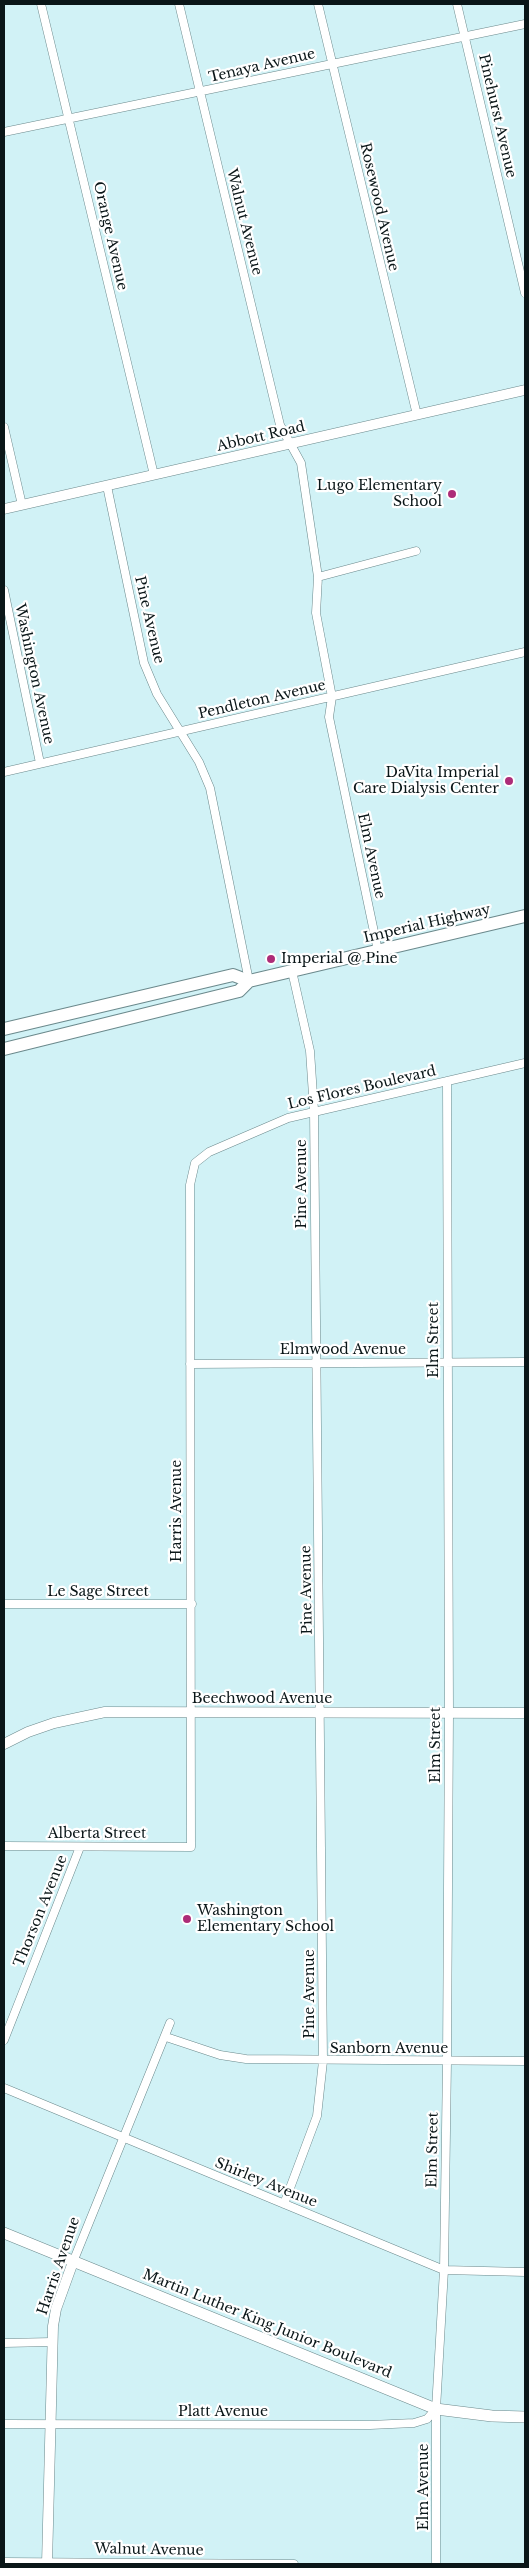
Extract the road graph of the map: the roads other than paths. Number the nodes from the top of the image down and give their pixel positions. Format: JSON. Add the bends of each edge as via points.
{"nodes":[{"id":1,"x":42,"y":4,"type":"edge"},
{"id":2,"x":179,"y":4,"type":"edge"},
{"id":3,"x":318,"y":4,"type":"edge"},
{"id":4,"x":457,"y":4,"type":"edge"},
{"id":5,"x":525,"y":24,"type":"edge"},
{"id":6,"x":465,"y":37,"type":"junction"},
{"id":7,"x":332,"y":64,"type":"junction"},
{"id":8,"x":200,"y":93,"type":"junction"},
{"id":9,"x":69,"y":118,"type":"junction"},
{"id":10,"x":4,"y":132,"type":"edge"},
{"id":11,"x":525,"y":293,"type":"edge"},
{"id":12,"x":525,"y":390,"type":"edge"},
{"id":13,"x":417,"y":415,"type":"junction"},
{"id":14,"x":4,"y":427,"type":"edge"},
{"id":15,"x":290,"y":444,"type":"junction"},
{"id":16,"x":154,"y":475,"type":"junction"},
{"id":17,"x":107,"y":486,"type":"junction"},
{"id":18,"x":22,"y":505,"type":"junction"},
{"id":19,"x":4,"y":510,"type":"edge"},
{"id":20,"x":416,"y":551,"type":"dead end"},
{"id":21,"x":318,"y":576,"type":"junction"},
{"id":22,"x":4,"y":590,"type":"edge"},
{"id":23,"x":525,"y":652,"type":"edge"},
{"id":24,"x":332,"y":697,"type":"junction"},
{"id":25,"x":179,"y":732,"type":"junction"},
{"id":26,"x":40,"y":763,"type":"junction"},
{"id":27,"x":4,"y":772,"type":"edge"},
{"id":28,"x":525,"y":916,"type":"edge"},
{"id":29,"x":378,"y":951,"type":"junction"},
{"id":30,"x":292,"y":971,"type":"junction"},
{"id":31,"x":249,"y":981,"type":"junction"},
{"id":32,"x":4,"y":1029,"type":"edge"},
{"id":33,"x":4,"y":1048,"type":"edge"},
{"id":34,"x":525,"y":1063,"type":"edge"},
{"id":35,"x":447,"y":1081,"type":"junction"},
{"id":36,"x":314,"y":1110,"type":"junction"},
{"id":37,"x":191,"y":1174,"type":"joint"},
{"id":38,"x":447,"y":1362,"type":"junction"},
{"id":39,"x":525,"y":1362,"type":"edge"},
{"id":40,"x":316,"y":1363,"type":"junction"},
{"id":41,"x":190,"y":1364,"type":"junction"},
{"id":42,"x":4,"y":1604,"type":"edge"},
{"id":43,"x":192,"y":1604,"type":"junction"},
{"id":44,"x":191,"y":1712,"type":"junction"},
{"id":45,"x":321,"y":1712,"type":"junction"},
{"id":46,"x":449,"y":1713,"type":"junction"},
{"id":47,"x":525,"y":1713,"type":"edge"},
{"id":48,"x":4,"y":1744,"type":"edge"},
{"id":49,"x":4,"y":1846,"type":"edge"},
{"id":50,"x":80,"y":1847,"type":"junction"},
{"id":51,"x":191,"y":1847,"type":"joint"},
{"id":52,"x":170,"y":2023,"type":"dead end"},
{"id":53,"x":166,"y":2037,"type":"junction"},
{"id":54,"x":4,"y":2040,"type":"edge"},
{"id":55,"x":322,"y":2061,"type":"junction"},
{"id":56,"x":447,"y":2061,"type":"junction"},
{"id":57,"x":525,"y":2061,"type":"edge"},
{"id":58,"x":4,"y":2088,"type":"edge"},
{"id":59,"x":124,"y":2138,"type":"junction"},
{"id":60,"x":284,"y":2204,"type":"junction"},
{"id":61,"x":4,"y":2233,"type":"edge"},
{"id":62,"x":73,"y":2262,"type":"junction"},
{"id":63,"x":444,"y":2270,"type":"junction"},
{"id":64,"x":525,"y":2272,"type":"edge"},
{"id":65,"x":52,"y":2342,"type":"junction"},
{"id":66,"x":4,"y":2343,"type":"edge"},
{"id":67,"x":436,"y":2409,"type":"junction"},
{"id":68,"x":525,"y":2417,"type":"edge"},
{"id":69,"x":4,"y":2424,"type":"edge"},
{"id":70,"x":51,"y":2424,"type":"junction"},
{"id":71,"x":4,"y":2562,"type":"edge"},
{"id":72,"x":47,"y":2563,"type":"edge"},
{"id":73,"x":294,"y":2564,"type":"edge"},
{"id":74,"x":436,"y":2564,"type":"edge"}],
"edges":[{"from":1,"to":9,"type":"street","name":"Orange Avenue"},
{"from":2,"to":8,"type":"street","name":"Walnut Avenue"},
{"from":3,"to":7,"type":"street","name":"Rosewood Avenue"},
{"from":4,"to":6,"type":"street","name":"Pinehurst Avenue"},
{"from":5,"to":6,"type":"street","name":"Tenaya Avenue"},
{"from":6,"to":7,"type":"street","name":"Tenaya Avenue"},
{"from":6,"to":11,"type":"street","name":"Pinehurst Avenue"},
{"from":7,"to":8,"type":"street","name":"Tenaya Avenue"},
{"from":7,"to":13,"type":"street","name":"Rosewood Avenue"},
{"from":8,"to":9,"type":"street","name":"Tenaya Avenue"},
{"from":8,"to":15,"type":"street","name":"Walnut Avenue","via":[[280,425]]},
{"from":9,"to":10,"type":"street","name":"Tenaya Avenue"},
{"from":9,"to":16,"type":"street","name":"Orange Avenue"},
{"from":12,"to":13,"type":"street","name":"Abbott Road"},
{"from":13,"to":15,"type":"street","name":"Abbott Road"},
{"from":14,"to":18,"type":"street"},
{"from":15,"to":16,"type":"street","name":"Abbott Road"},
{"from":15,"to":21,"type":"street","name":"Elm Avenue","via":[[300,463]]},
{"from":16,"to":17,"type":"street","name":"Abbott Road"},
{"from":17,"to":18,"type":"street","name":"Abbott Road"},
{"from":17,"to":25,"type":"street","name":"Pine Avenue","via":[[144,663],[156,694]]},
{"from":18,"to":19,"type":"street","name":"Abbott Road"},
{"from":20,"to":21,"type":"street"},
{"from":21,"to":24,"type":"street","name":"Elm Avenue","via":[[316,613]]},
{"from":22,"to":26,"type":"street","name":"Washington Avenue"},
{"from":23,"to":24,"type":"street","name":"Pendleton Avenue"},
{"from":24,"to":25,"type":"street","name":"Pendleton Avenue"},
{"from":24,"to":29,"type":"street","name":"Elm Avenue","via":[[329,717]]},
{"from":25,"to":26,"type":"street","name":"Pendleton Avenue"},
{"from":25,"to":31,"type":"street","name":"Pine Avenue","via":[[199,762],[210,788]]},
{"from":26,"to":27,"type":"street","name":"Pendleton Avenue"},
{"from":28,"to":29,"type":"main road","name":"Imperial Highway"},
{"from":29,"to":30,"type":"main road","name":"Imperial Highway"},
{"from":30,"to":31,"type":"main road","name":"Imperial Highway"},
{"from":30,"to":36,"type":"street","name":"Pine Avenue","via":[[310,1051]]},
{"from":31,"to":32,"type":"main road","name":"Imperial Highway","via":[[233,975]]},
{"from":31,"to":33,"type":"main road","name":"Imperial Highway","via":[[239,991]]},
{"from":34,"to":35,"type":"street","name":"Los Flores Boulevard"},
{"from":35,"to":36,"type":"street","name":"Los Flores Boulevard"},
{"from":35,"to":38,"type":"street","name":"Elm Street"},
{"from":36,"to":37,"type":"street","name":"Los Flores Boulevard","via":[[257,1129],[209,1152],[195,1163]]},
{"from":36,"to":40,"type":"street","name":"Pine Avenue"},
{"from":37,"to":41,"type":"street","name":"Harris Avenue"},
{"from":38,"to":39,"type":"street","name":"Elmwood Avenue"},
{"from":38,"to":40,"type":"street","name":"Elmwood Avenue"},
{"from":38,"to":46,"type":"street","name":"Elm Street"},
{"from":40,"to":41,"type":"street","name":"Elmwood Avenue"},
{"from":40,"to":45,"type":"street","name":"Pine Avenue"},
{"from":41,"to":43,"type":"street","name":"Harris Avenue"},
{"from":42,"to":43,"type":"street","name":"Le Sage Street"},
{"from":43,"to":44,"type":"street","name":"Harris Avenue"},
{"from":44,"to":45,"type":"street","name":"Beechwood Avenue"},
{"from":44,"to":48,"type":"street","name":"Beechwood Avenue","via":[[105,1712],[79,1716],[28,1732]]},
{"from":44,"to":51,"type":"street","name":"Harris Avenue"},
{"from":45,"to":46,"type":"street","name":"Beechwood Avenue"},
{"from":45,"to":55,"type":"street","name":"Pine Avenue"},
{"from":46,"to":47,"type":"street","name":"Beechwood Avenue"},
{"from":46,"to":56,"type":"street","name":"Elm Street"},
{"from":49,"to":50,"type":"street","name":"Alberta Street"},
{"from":50,"to":51,"type":"street","name":"Alberta Street"},
{"from":50,"to":54,"type":"street","name":"Thorson Avenue"},
{"from":52,"to":53,"type":"street","name":"Harris Avenue"},
{"from":53,"to":55,"type":"street","name":"Sanborn Avenue","via":[[234,2058]]},
{"from":53,"to":59,"type":"street","name":"Harris Avenue"},
{"from":55,"to":56,"type":"street","name":"Sanborn Avenue"},
{"from":55,"to":60,"type":"street","name":"Pine Avenue","via":[[317,2116]]},
{"from":56,"to":57,"type":"street","name":"Sanborn Avenue"},
{"from":56,"to":63,"type":"street","name":"Elm Street"},
{"from":58,"to":59,"type":"street","name":"Shirley Avenue"},
{"from":59,"to":60,"type":"street","name":"Shirley Avenue"},
{"from":59,"to":62,"type":"street","name":"Harris Avenue"},
{"from":60,"to":63,"type":"street","name":"Shirley Avenue"},
{"from":61,"to":62,"type":"main road","name":"Martin Luther King Junior Boulevard"},
{"from":62,"to":65,"type":"street","name":"Harris Avenue","via":[[56,2309]]},
{"from":62,"to":67,"type":"main road","name":"Martin Luther King Junior Boulevard"},
{"from":63,"to":64,"type":"street","name":"Shirley Avenue"},
{"from":63,"to":67,"type":"street","name":"Elm Street"},
{"from":65,"to":66,"type":"street"},
{"from":65,"to":70,"type":"street","name":"Harris Avenue"},
{"from":67,"to":68,"type":"main road","name":"Martin Luther King Junior Boulevard"},
{"from":67,"to":70,"type":"street","name":"Platt Avenue","via":[[427,2419],[370,2425]]},
{"from":67,"to":74,"type":"street","name":"Elm Avenue"},
{"from":69,"to":70,"type":"street","name":"Platt Avenue"},
{"from":70,"to":72,"type":"street","name":"Harris Avenue"},
{"from":71,"to":72,"type":"street","name":"Walnut Avenue"},
{"from":72,"to":73,"type":"street","name":"Walnut Avenue"}]}
